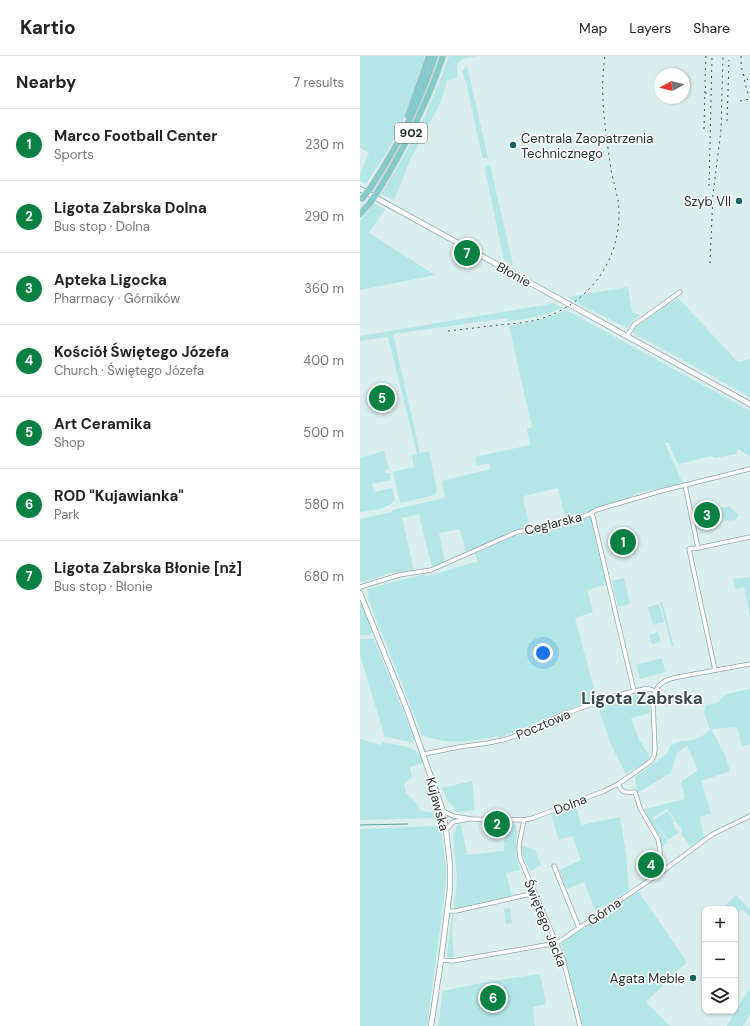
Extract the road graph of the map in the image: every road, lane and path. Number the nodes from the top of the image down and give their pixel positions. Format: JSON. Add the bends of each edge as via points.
{"nodes":[{"id":1,"x":429,"y":56,"type":"edge"},
{"id":2,"x":435,"y":56,"type":"edge"},
{"id":3,"x":443,"y":56,"type":"edge"},
{"id":4,"x":396,"y":146,"type":"junction"},
{"id":5,"x":360,"y":189,"type":"edge"},
{"id":6,"x":361,"y":200,"type":"edge"},
{"id":7,"x":360,"y":214,"type":"edge"},
{"id":8,"x":680,"y":292,"type":"dead end"},
{"id":9,"x":627,"y":336,"type":"junction"},
{"id":10,"x":750,"y":404,"type":"edge"},
{"id":11,"x":750,"y":469,"type":"edge"},
{"id":12,"x":685,"y":485,"type":"junction"},
{"id":13,"x":592,"y":513,"type":"junction"},
{"id":14,"x":750,"y":537,"type":"edge"},
{"id":15,"x":698,"y":548,"type":"junction"},
{"id":16,"x":360,"y":587,"type":"edge"},
{"id":17,"x":360,"y":593,"type":"edge"},
{"id":18,"x":750,"y":664,"type":"edge"},
{"id":19,"x":715,"y":670,"type":"junction"},
{"id":20,"x":634,"y":691,"type":"junction"},
{"id":21,"x":655,"y":691,"type":"junction"},
{"id":22,"x":424,"y":754,"type":"junction"},
{"id":23,"x":618,"y":784,"type":"junction"},
{"id":24,"x":443,"y":811,"type":"junction"},
{"id":25,"x":453,"y":816,"type":"junction"},
{"id":26,"x":750,"y":816,"type":"edge"},
{"id":27,"x":472,"y":819,"type":"junction"},
{"id":28,"x":445,"y":820,"type":"junction"},
{"id":29,"x":524,"y":820,"type":"junction"},
{"id":30,"x":452,"y":822,"type":"junction"},
{"id":31,"x":446,"y":830,"type":"junction"},
{"id":32,"x":554,"y":866,"type":"dead end"},
{"id":33,"x":660,"y":873,"type":"junction"},
{"id":34,"x":535,"y":893,"type":"junction"},
{"id":35,"x":448,"y":911,"type":"junction"},
{"id":36,"x":579,"y":928,"type":"junction"},
{"id":37,"x":557,"y":943,"type":"junction"},
{"id":38,"x":441,"y":960,"type":"junction"},
{"id":39,"x":430,"y":1026,"type":"edge"},
{"id":40,"x":580,"y":1026,"type":"edge"}],
"edges":[{"from":1,"to":4,"type":"main road"},
{"from":2,"to":4,"type":"main road","number":"902","via":[[419,101]]},
{"from":3,"to":7,"type":"main road","number":"902","bridge":true,"via":[[414,127],[378,191]]},
{"from":4,"to":6,"type":"main road","number":"902","bridge":true},
{"from":5,"to":9,"type":"street","name":"Błonie"},
{"from":8,"to":9,"type":"street","via":[[636,324]]},
{"from":9,"to":10,"type":"street","name":"Błonie"},
{"from":11,"to":12,"type":"street","name":"Ceglarska"},
{"from":12,"to":13,"type":"street","name":"Ceglarska"},
{"from":12,"to":15,"type":"street"},
{"from":13,"to":16,"type":"street","name":"Ceglarska","via":[[567,522],[517,532],[431,570],[399,575]]},
{"from":13,"to":20,"type":"street"},
{"from":14,"to":15,"type":"street"},
{"from":15,"to":19,"type":"street","via":[[689,550]]},
{"from":17,"to":22,"type":"street","name":"Kujawska"},
{"from":18,"to":19,"type":"street"},
{"from":19,"to":21,"type":"street","via":[[667,679]]},
{"from":20,"to":21,"type":"street","name":"Pocztowa"},
{"from":20,"to":22,"type":"street","name":"Pocztowa","via":[[561,715],[507,739]]},
{"from":21,"to":23,"type":"street","name":"Dolna","via":[[655,753],[651,761]]},
{"from":22,"to":24,"type":"street","name":"Kujawska"},
{"from":23,"to":29,"type":"street","name":"Dolna","via":[[548,813]]},
{"from":23,"to":33,"type":"street","via":[[624,792],[635,792],[640,808],[657,837]]},
{"from":24,"to":25,"type":"street","name":"Dolna"},
{"from":24,"to":28,"type":"street","name":"Kujawska"},
{"from":25,"to":27,"type":"street","name":"Dolna"},
{"from":25,"to":28,"type":"street"},
{"from":26,"to":33,"type":"street","name":"Górna","via":[[713,834]]},
{"from":27,"to":29,"type":"street","name":"Dolna"},
{"from":27,"to":30,"type":"street","name":"Dolna"},
{"from":28,"to":30,"type":"street","name":"Dolna"},
{"from":28,"to":31,"type":"street","name":"Kujawska"},
{"from":29,"to":34,"type":"street","name":"Świętego Jacka","via":[[519,847],[520,858]]},
{"from":30,"to":31,"type":"street"},
{"from":31,"to":35,"type":"street","name":"Kujawska","via":[[450,865]]},
{"from":32,"to":36,"type":"street"},
{"from":33,"to":36,"type":"street","name":"Górna"},
{"from":34,"to":35,"type":"street"},
{"from":34,"to":37,"type":"street","name":"Świętego Jacka"},
{"from":35,"to":38,"type":"street","name":"Kujawska"},
{"from":36,"to":37,"type":"street","name":"Górna"},
{"from":37,"to":38,"type":"street","name":"Górna","via":[[453,961]]},
{"from":37,"to":40,"type":"street","name":"Świętego Jacka"},
{"from":38,"to":39,"type":"street","name":"Kujawska"}]}
